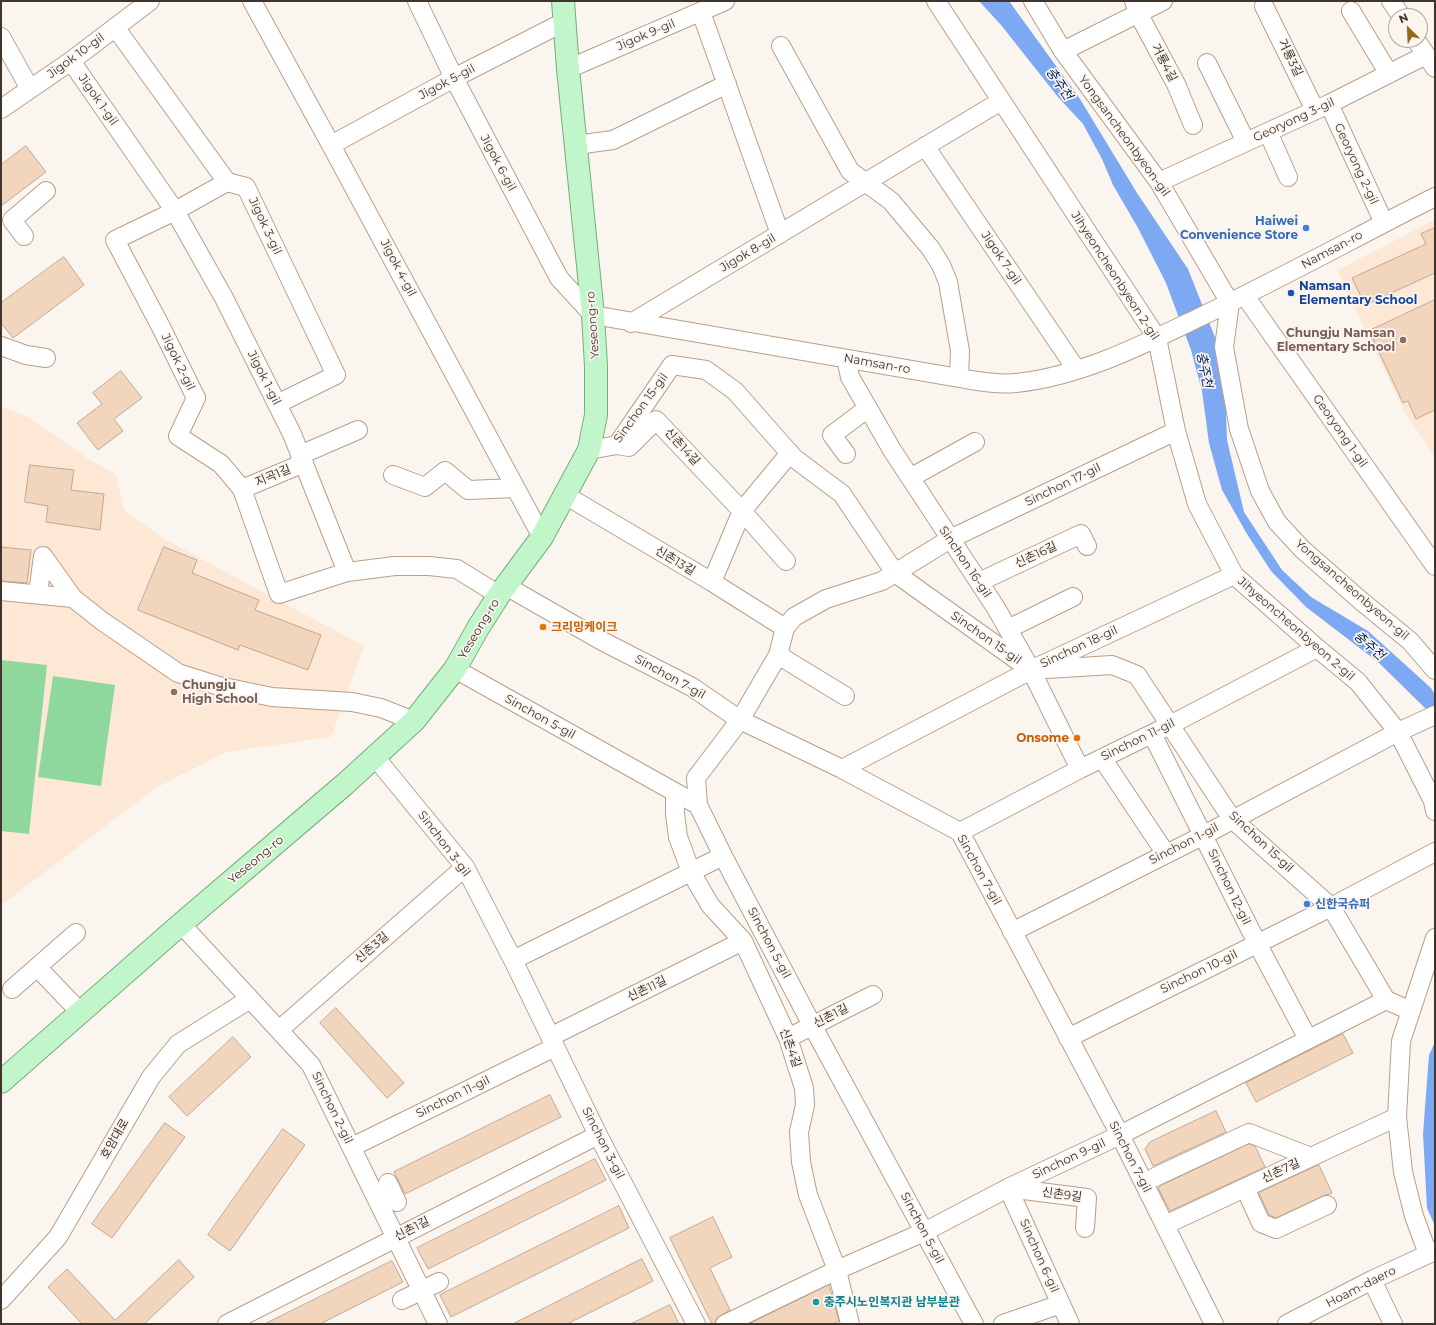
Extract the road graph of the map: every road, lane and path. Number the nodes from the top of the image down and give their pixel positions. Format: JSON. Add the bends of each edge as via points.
{"nodes":[{"id":1,"x":150,"y":1,"type":"edge"},
{"id":2,"x":252,"y":1,"type":"edge"},
{"id":3,"x":417,"y":1,"type":"edge"},
{"id":4,"x":724,"y":1,"type":"edge"},
{"id":5,"x":936,"y":1,"type":"edge"},
{"id":6,"x":1032,"y":1,"type":"edge"},
{"id":7,"x":1163,"y":1,"type":"edge"},
{"id":8,"x":1264,"y":6,"type":"dead end"},
{"id":9,"x":1136,"y":7,"type":"edge"},
{"id":10,"x":563,"y":11,"type":"edge"},
{"id":11,"x":1351,"y":11,"type":"dead end"},
{"id":12,"x":701,"y":12,"type":"junction"},
{"id":13,"x":115,"y":27,"type":"junction"},
{"id":14,"x":1,"y":38,"type":"edge"},
{"id":15,"x":781,"y":46,"type":"dead end"},
{"id":16,"x":1422,"y":48,"type":"edge"},
{"id":17,"x":1063,"y":52,"type":"junction"},
{"id":18,"x":71,"y":61,"type":"junction"},
{"id":19,"x":1431,"y":61,"type":"edge"},
{"id":20,"x":1207,"y":63,"type":"dead end"},
{"id":21,"x":568,"y":69,"type":"junction"},
{"id":22,"x":1389,"y":74,"type":"junction"},
{"id":23,"x":454,"y":78,"type":"junction"},
{"id":24,"x":726,"y":84,"type":"junction"},
{"id":25,"x":30,"y":89,"type":"junction"},
{"id":26,"x":1001,"y":101,"type":"junction"},
{"id":27,"x":1322,"y":107,"type":"junction"},
{"id":28,"x":1,"y":109,"type":"edge"},
{"id":29,"x":1193,"y":125,"type":"dead end"},
{"id":30,"x":1268,"y":132,"type":"junction"},
{"id":31,"x":1246,"y":142,"type":"junction"},
{"id":32,"x":332,"y":145,"type":"junction"},
{"id":33,"x":576,"y":145,"type":"junction"},
{"id":34,"x":925,"y":146,"type":"junction"},
{"id":35,"x":1288,"y":177,"type":"dead end"},
{"id":36,"x":227,"y":182,"type":"junction"},
{"id":37,"x":1159,"y":182,"type":"junction"},
{"id":38,"x":864,"y":183,"type":"junction"},
{"id":39,"x":46,"y":191,"type":"dead end"},
{"id":40,"x":1435,"y":197,"type":"edge"},
{"id":41,"x":175,"y":211,"type":"junction"},
{"id":42,"x":1384,"y":223,"type":"junction"},
{"id":43,"x":780,"y":234,"type":"junction"},
{"id":44,"x":24,"y":236,"type":"dead end"},
{"id":45,"x":1237,"y":300,"type":"junction"},
{"id":46,"x":593,"y":315,"type":"junction"},
{"id":47,"x":631,"y":323,"type":"junction"},
{"id":48,"x":1157,"y":338,"type":"junction"},
{"id":49,"x":1,"y":346,"type":"edge"},
{"id":50,"x":46,"y":358,"type":"dead end"},
{"id":51,"x":846,"y":359,"type":"junction"},
{"id":52,"x":1076,"y":369,"type":"junction"},
{"id":53,"x":959,"y":378,"type":"junction"},
{"id":54,"x":278,"y":404,"type":"junction"},
{"id":55,"x":868,"y":408,"type":"junction"},
{"id":56,"x":358,"y":430,"type":"dead end"},
{"id":57,"x":1176,"y":431,"type":"junction"},
{"id":58,"x":975,"y":442,"type":"dead end"},
{"id":59,"x":617,"y":445,"type":"junction"},
{"id":60,"x":589,"y":450,"type":"junction"},
{"id":61,"x":790,"y":453,"type":"junction"},
{"id":62,"x":846,"y":454,"type":"dead end"},
{"id":63,"x":302,"y":459,"type":"junction"},
{"id":64,"x":393,"y":475,"type":"dead end"},
{"id":65,"x":910,"y":478,"type":"junction"},
{"id":66,"x":515,"y":488,"type":"junction"},
{"id":67,"x":242,"y":489,"type":"junction"},
{"id":68,"x":565,"y":495,"type":"junction"},
{"id":69,"x":742,"y":511,"type":"junction"},
{"id":70,"x":542,"y":537,"type":"junction"},
{"id":71,"x":950,"y":539,"type":"junction"},
{"id":72,"x":1087,"y":546,"type":"dead end"},
{"id":73,"x":786,"y":562,"type":"dead end"},
{"id":74,"x":1435,"y":566,"type":"edge"},
{"id":75,"x":346,"y":572,"type":"junction"},
{"id":76,"x":895,"y":573,"type":"junction"},
{"id":77,"x":1234,"y":575,"type":"junction"},
{"id":78,"x":712,"y":582,"type":"junction"},
{"id":79,"x":979,"y":582,"type":"junction"},
{"id":80,"x":503,"y":590,"type":"junction"},
{"id":81,"x":1,"y":591,"type":"edge"},
{"id":82,"x":38,"y":594,"type":"junction"},
{"id":83,"x":1073,"y":597,"type":"dead end"},
{"id":84,"x":73,"y":598,"type":"junction"},
{"id":85,"x":785,"y":628,"type":"junction"},
{"id":86,"x":1008,"y":629,"type":"junction"},
{"id":87,"x":1317,"y":648,"type":"junction"},
{"id":88,"x":778,"y":655,"type":"junction"},
{"id":89,"x":455,"y":670,"type":"junction"},
{"id":90,"x":1031,"y":670,"type":"junction"},
{"id":91,"x":1435,"y":670,"type":"edge"},
{"id":92,"x":845,"y":696,"type":"dead end"},
{"id":93,"x":1435,"y":715,"type":"edge"},
{"id":94,"x":740,"y":720,"type":"junction"},
{"id":95,"x":414,"y":721,"type":"junction"},
{"id":96,"x":1170,"y":725,"type":"junction"},
{"id":97,"x":1398,"y":732,"type":"junction"},
{"id":98,"x":1152,"y":734,"type":"junction"},
{"id":99,"x":376,"y":757,"type":"junction"},
{"id":100,"x":1102,"y":758,"type":"junction"},
{"id":101,"x":842,"y":769,"type":"junction"},
{"id":102,"x":1080,"y":769,"type":"junction"},
{"id":103,"x":675,"y":792,"type":"junction"},
{"id":104,"x":698,"y":805,"type":"junction"},
{"id":105,"x":1435,"y":811,"type":"edge"},
{"id":106,"x":1232,"y":819,"type":"junction"},
{"id":107,"x":960,"y":832,"type":"junction"},
{"id":108,"x":1204,"y":835,"type":"junction"},
{"id":109,"x":1435,"y":852,"type":"edge"},
{"id":110,"x":1166,"y":854,"type":"junction"},
{"id":111,"x":723,"y":856,"type":"junction"},
{"id":112,"x":465,"y":867,"type":"junction"},
{"id":113,"x":691,"y":872,"type":"junction"},
{"id":114,"x":1331,"y":907,"type":"junction"},
{"id":115,"x":181,"y":924,"type":"junction"},
{"id":116,"x":1012,"y":932,"type":"junction"},
{"id":117,"x":76,"y":933,"type":"dead end"},
{"id":118,"x":1435,"y":938,"type":"edge"},
{"id":119,"x":743,"y":941,"type":"junction"},
{"id":120,"x":1257,"y":943,"type":"junction"},
{"id":121,"x":513,"y":960,"type":"junction"},
{"id":122,"x":37,"y":967,"type":"junction"},
{"id":123,"x":12,"y":989,"type":"dead end"},
{"id":124,"x":874,"y":995,"type":"dead end"},
{"id":125,"x":250,"y":999,"type":"junction"},
{"id":126,"x":1386,"y":1000,"type":"junction"},
{"id":127,"x":1411,"y":1011,"type":"junction"},
{"id":128,"x":80,"y":1012,"type":"junction"},
{"id":129,"x":812,"y":1025,"type":"junction"},
{"id":130,"x":279,"y":1030,"type":"junction"},
{"id":131,"x":788,"y":1038,"type":"junction"},
{"id":132,"x":1068,"y":1038,"type":"junction"},
{"id":133,"x":1308,"y":1039,"type":"junction"},
{"id":134,"x":554,"y":1053,"type":"junction"},
{"id":135,"x":1,"y":1082,"type":"edge"},
{"id":136,"x":1397,"y":1117,"type":"junction"},
{"id":137,"x":598,"y":1135,"type":"junction"},
{"id":138,"x":1120,"y":1135,"type":"junction"},
{"id":139,"x":352,"y":1147,"type":"junction"},
{"id":140,"x":1311,"y":1157,"type":"junction"},
{"id":141,"x":1155,"y":1177,"type":"dead end"},
{"id":142,"x":388,"y":1183,"type":"dead end"},
{"id":143,"x":1008,"y":1188,"type":"junction"},
{"id":144,"x":1245,"y":1188,"type":"junction"},
{"id":145,"x":397,"y":1202,"type":"dead end"},
{"id":146,"x":1328,"y":1205,"type":"dead end"},
{"id":147,"x":1165,"y":1225,"type":"junction"},
{"id":148,"x":1085,"y":1228,"type":"dead end"},
{"id":149,"x":924,"y":1232,"type":"junction"},
{"id":150,"x":396,"y":1237,"type":"junction"},
{"id":151,"x":1432,"y":1252,"type":"edge"},
{"id":152,"x":837,"y":1270,"type":"junction"},
{"id":153,"x":1372,"y":1280,"type":"junction"},
{"id":154,"x":440,"y":1282,"type":"dead end"},
{"id":155,"x":422,"y":1291,"type":"junction"},
{"id":156,"x":1,"y":1300,"type":"edge"},
{"id":157,"x":402,"y":1300,"type":"dead end"},
{"id":158,"x":1061,"y":1304,"type":"junction"},
{"id":159,"x":227,"y":1324,"type":"edge"},
{"id":160,"x":438,"y":1324,"type":"edge"},
{"id":161,"x":696,"y":1324,"type":"edge"},
{"id":162,"x":725,"y":1324,"type":"edge"},
{"id":163,"x":850,"y":1324,"type":"edge"},
{"id":164,"x":974,"y":1324,"type":"edge"},
{"id":165,"x":1003,"y":1324,"type":"edge"},
{"id":166,"x":1070,"y":1324,"type":"edge"},
{"id":167,"x":1214,"y":1324,"type":"edge"},
{"id":168,"x":1287,"y":1324,"type":"edge"},
{"id":169,"x":1393,"y":1324,"type":"edge"}],
"edges":[{"from":1,"to":13,"type":"street","name":"Jigok 10-gil"},
{"from":2,"to":32,"type":"street","name":"Jigok 4-gil"},
{"from":3,"to":23,"type":"street","name":"Jigok 6-gil"},
{"from":4,"to":12,"type":"street","name":"Jigok 9-gil"},
{"from":5,"to":26,"type":"street","name":"Jihyeoncheonbyeon 2-gil"},
{"from":6,"to":17,"type":"street","name":"Yongsancheonbyeon-gil"},
{"from":7,"to":9,"type":"street"},
{"from":8,"to":27,"type":"street","name":"거룡3길"},
{"from":9,"to":17,"type":"street"},
{"from":9,"to":29,"type":"street","name":"거룡4길","via":[[1176,84]]},
{"from":10,"to":21,"type":"main road","name":"Yeseong-ro"},
{"from":10,"to":23,"type":"street","name":"Jigok 5-gil"},
{"from":11,"to":22,"type":"street"},
{"from":12,"to":21,"type":"street","name":"Jigok 9-gil"},
{"from":12,"to":24,"type":"street"},
{"from":13,"to":18,"type":"street","name":"Jigok 10-gil"},
{"from":13,"to":36,"type":"street"},
{"from":14,"to":25,"type":"street"},
{"from":15,"to":38,"type":"street","via":[[850,171]]},
{"from":16,"to":19,"type":"street"},
{"from":17,"to":37,"type":"street","name":"Yongsancheonbyeon-gil"},
{"from":18,"to":25,"type":"street","name":"Jigok 10-gil"},
{"from":18,"to":41,"type":"street","name":"Jigok 1-gil"},
{"from":19,"to":22,"type":"street","name":"Georyong 3-gil"},
{"from":20,"to":31,"type":"street"},
{"from":21,"to":33,"type":"main road","name":"Yeseong-ro"},
{"from":22,"to":27,"type":"street","name":"Georyong 3-gil"},
{"from":23,"to":32,"type":"street","name":"Jigok 5-gil"},
{"from":23,"to":46,"type":"street","name":"Jigok 6-gil","via":[[559,278]]},
{"from":24,"to":33,"type":"street","via":[[613,140]]},
{"from":24,"to":43,"type":"street"},
{"from":25,"to":28,"type":"street","name":"Jigok 10-gil"},
{"from":26,"to":34,"type":"street","name":"Jigok 8-gil"},
{"from":26,"to":48,"type":"street","name":"Jihyeoncheonbyeon 2-gil"},
{"from":27,"to":30,"type":"street","name":"Georyong 3-gil"},
{"from":27,"to":42,"type":"street","name":"Georyong 2-gil"},
{"from":30,"to":31,"type":"street","name":"Georyong 3-gil"},
{"from":30,"to":35,"type":"street"},
{"from":31,"to":37,"type":"street","name":"Georyong 3-gil"},
{"from":32,"to":66,"type":"street","name":"Jigok 4-gil"},
{"from":33,"to":46,"type":"main road","name":"Yeseong-ro"},
{"from":34,"to":38,"type":"street","name":"Jigok 8-gil"},
{"from":34,"to":52,"type":"street","name":"Jigok 7-gil"},
{"from":36,"to":41,"type":"street"},
{"from":36,"to":54,"type":"street","name":"Jigok 3-gil","via":[[246,187],[336,375]]},
{"from":37,"to":45,"type":"street","name":"Yongsancheonbyeon-gil"},
{"from":38,"to":43,"type":"street","name":"Jigok 8-gil"},
{"from":38,"to":53,"type":"street","via":[[891,201],[941,265],[948,282],[960,351]]},
{"from":39,"to":44,"type":"street","via":[[12,220]]},
{"from":40,"to":42,"type":"street","name":"Namsan-ro"},
{"from":41,"to":54,"type":"street","name":"Jigok 1-gil","via":[[224,298],[234,329]]},
{"from":41,"to":67,"type":"street","name":"Jigok 2-gil","via":[[115,240],[196,398],[178,436],[221,464]]},
{"from":42,"to":45,"type":"street","name":"Namsan-ro"},
{"from":43,"to":47,"type":"street","name":"Jigok 8-gil"},
{"from":45,"to":48,"type":"street","name":"Namsan-ro"},
{"from":45,"to":74,"type":"street","name":"Georyong 1-gil"},
{"from":45,"to":91,"type":"street","name":"Yongsancheonbyeon-gil","via":[[1224,347],[1239,429],[1260,491],[1278,522],[1302,550],[1410,641]]},
{"from":46,"to":47,"type":"street","name":"Namsan-ro"},
{"from":46,"to":60,"type":"main road","name":"Yeseong-ro","via":[[596,416]]},
{"from":47,"to":51,"type":"street","name":"Namsan-ro"},
{"from":48,"to":52,"type":"street","name":"Namsan-ro"},
{"from":48,"to":57,"type":"street","name":"Jihyeoncheonbyeon 2-gil"},
{"from":49,"to":50,"type":"street","via":[[26,355]]},
{"from":51,"to":53,"type":"street","name":"Namsan-ro"},
{"from":51,"to":55,"type":"street","name":"Sinchon 16-gil","via":[[850,377]]},
{"from":52,"to":53,"type":"street","name":"Namsan-ro","via":[[1016,383],[993,383]]},
{"from":54,"to":63,"type":"street","name":"Jigok 1-gil"},
{"from":55,"to":62,"type":"street","via":[[832,435]]},
{"from":55,"to":65,"type":"street","name":"Sinchon 16-gil"},
{"from":56,"to":63,"type":"street","name":"지곡1길"},
{"from":57,"to":71,"type":"street","name":"Sinchon 17-gil"},
{"from":57,"to":77,"type":"street","name":"Jihyeoncheonbyeon 2-gil","via":[[1197,504]]},
{"from":58,"to":65,"type":"street"},
{"from":59,"to":60,"type":"street","name":"Sinchon 15-gil"},
{"from":59,"to":61,"type":"street","name":"Sinchon 15-gil","via":[[672,365],[706,370],[736,392]]},
{"from":59,"to":69,"type":"street","name":"신촌14길","via":[[629,446],[656,420]]},
{"from":60,"to":68,"type":"main road","name":"Yeseong-ro"},
{"from":61,"to":69,"type":"street"},
{"from":61,"to":76,"type":"street","name":"Sinchon 15-gil","via":[[842,494]]},
{"from":63,"to":67,"type":"street","name":"지곡1길"},
{"from":63,"to":75,"type":"street","name":"Jigok 1-gil"},
{"from":64,"to":66,"type":"street","via":[[425,488],[445,471],[468,490]]},
{"from":65,"to":71,"type":"street","name":"Sinchon 16-gil"},
{"from":66,"to":70,"type":"street","name":"Jigok 4-gil"},
{"from":67,"to":75,"type":"street","name":"Jigok 2-gil","via":[[279,594]]},
{"from":68,"to":70,"type":"main road","name":"Yeseong-ro"},
{"from":68,"to":78,"type":"street","name":"신촌13길"},
{"from":69,"to":73,"type":"street","name":"신촌14길"},
{"from":69,"to":78,"type":"street"},
{"from":70,"to":80,"type":"main road","name":"Yeseong-ro"},
{"from":71,"to":76,"type":"street","name":"Sinchon 17-gil"},
{"from":71,"to":79,"type":"street","name":"Sinchon 16-gil"},
{"from":72,"to":79,"type":"street","name":"신촌16길","via":[[1081,534]]},
{"from":75,"to":80,"type":"street","via":[[395,566],[429,566],[457,570]]},
{"from":76,"to":85,"type":"street","name":"Sinchon 17-gil","via":[[882,581],[826,599],[794,617]]},
{"from":76,"to":90,"type":"street","name":"Sinchon 15-gil"},
{"from":77,"to":87,"type":"street","name":"Jihyeoncheonbyeon 2-gil"},
{"from":77,"to":90,"type":"street","name":"Sinchon 18-gil"},
{"from":78,"to":85,"type":"street","name":"신촌13길"},
{"from":79,"to":86,"type":"street","name":"Sinchon 16-gil"},
{"from":80,"to":89,"type":"main road","name":"Yeseong-ro"},
{"from":80,"to":94,"type":"street","name":"Sinchon 7-gil","via":[[692,686]]},
{"from":81,"to":82,"type":"street"},
{"from":82,"to":84,"type":"street"},
{"from":82,"to":84,"type":"street","via":[[43,556]]},
{"from":83,"to":86,"type":"street"},
{"from":84,"to":95,"type":"street","via":[[178,674],[272,697],[294,706],[359,704],[381,708]]},
{"from":85,"to":88,"type":"street"},
{"from":86,"to":90,"type":"street","name":"Sinchon 16-gil"},
{"from":87,"to":96,"type":"street","name":"Sinchon 11-gil"},
{"from":87,"to":97,"type":"street","name":"Jihyeoncheonbyeon 2-gil","via":[[1358,682]]},
{"from":88,"to":92,"type":"street"},
{"from":88,"to":94,"type":"street"},
{"from":89,"to":95,"type":"main road","name":"Yeseong-ro"},
{"from":89,"to":103,"type":"street","name":"Sinchon 5-gil"},
{"from":90,"to":96,"type":"street","name":"Sinchon 15-gil","via":[[1112,665],[1138,675]]},
{"from":90,"to":101,"type":"street","name":"Sinchon 18-gil"},
{"from":90,"to":102,"type":"street","name":"Sinchon 16-gil"},
{"from":93,"to":97,"type":"street","name":"Sinchon 1-gil"},
{"from":94,"to":101,"type":"street","name":"Sinchon 7-gil"},
{"from":94,"to":104,"type":"street","via":[[696,778]]},
{"from":95,"to":99,"type":"main road","name":"Yeseong-ro"},
{"from":96,"to":98,"type":"street","name":"Sinchon 11-gil"},
{"from":96,"to":106,"type":"street","name":"Sinchon 15-gil"},
{"from":97,"to":105,"type":"street","name":"Jihyeoncheonbyeon 2-gil","via":[[1433,801]]},
{"from":97,"to":106,"type":"street","name":"Sinchon 1-gil"},
{"from":98,"to":100,"type":"street","name":"Sinchon 11-gil"},
{"from":98,"to":108,"type":"street","name":"Sinchon 12-gil"},
{"from":99,"to":112,"type":"street","name":"Sinchon 3-gil"},
{"from":99,"to":115,"type":"main road","name":"Yeseong-ro"},
{"from":100,"to":102,"type":"street","name":"Sinchon 11-gil"},
{"from":100,"to":110,"type":"street"},
{"from":101,"to":107,"type":"street","name":"Sinchon 7-gil"},
{"from":102,"to":107,"type":"street","name":"Sinchon 11-gil"},
{"from":103,"to":104,"type":"street","name":"Sinchon 5-gil"},
{"from":103,"to":113,"type":"street","name":"신촌4길","via":[[678,837]]},
{"from":104,"to":111,"type":"street","name":"Sinchon 5-gil"},
{"from":106,"to":108,"type":"street","name":"Sinchon 1-gil"},
{"from":106,"to":114,"type":"street","name":"Sinchon 15-gil"},
{"from":107,"to":116,"type":"street","name":"Sinchon 7-gil"},
{"from":108,"to":110,"type":"street","name":"Sinchon 1-gil"},
{"from":108,"to":120,"type":"street","name":"Sinchon 12-gil"},
{"from":109,"to":114,"type":"street","name":"Sinchon 10-gil"},
{"from":110,"to":116,"type":"street","name":"Sinchon 1-gil"},
{"from":111,"to":113,"type":"street"},
{"from":111,"to":129,"type":"street","name":"Sinchon 5-gil"},
{"from":112,"to":121,"type":"street","name":"Sinchon 3-gil"},
{"from":112,"to":130,"type":"street","name":"신촌3길"},
{"from":113,"to":119,"type":"street","name":"신촌4길","via":[[710,905]]},
{"from":113,"to":121,"type":"street"},
{"from":114,"to":120,"type":"street","name":"Sinchon 10-gil"},
{"from":114,"to":126,"type":"street","name":"Sinchon 15-gil"},
{"from":115,"to":125,"type":"street","name":"Sinchon 2-gil"},
{"from":115,"to":128,"type":"main road","name":"Yeseong-ro"},
{"from":116,"to":132,"type":"street","name":"Sinchon 7-gil"},
{"from":117,"to":122,"type":"street"},
{"from":118,"to":127,"type":"street"},
{"from":119,"to":131,"type":"street","name":"신촌4길"},
{"from":119,"to":134,"type":"street","name":"신촌11길"},
{"from":120,"to":132,"type":"street","name":"Sinchon 10-gil"},
{"from":120,"to":133,"type":"street","name":"Sinchon 12-gil"},
{"from":121,"to":134,"type":"street","name":"Sinchon 3-gil"},
{"from":122,"to":123,"type":"street"},
{"from":122,"to":128,"type":"street"},
{"from":124,"to":129,"type":"street","name":"신촌1길"},
{"from":125,"to":130,"type":"street","name":"Sinchon 2-gil"},
{"from":125,"to":156,"type":"street","name":"호암대로","via":[[178,1044],[151,1077],[58,1237]]},
{"from":126,"to":127,"type":"street"},
{"from":126,"to":133,"type":"street","name":"Sinchon 9-gil"},
{"from":127,"to":136,"type":"street","via":[[1401,1041]]},
{"from":128,"to":135,"type":"main road","name":"Yeseong-ro"},
{"from":129,"to":131,"type":"street","name":"신촌1길"},
{"from":129,"to":149,"type":"street","name":"Sinchon 5-gil"},
{"from":130,"to":139,"type":"street","name":"Sinchon 2-gil","via":[[311,1065]]},
{"from":131,"to":152,"type":"street","name":"신촌4길","via":[[804,1088],[805,1105],[799,1132],[801,1162],[808,1195]]},
{"from":132,"to":138,"type":"street","name":"Sinchon 7-gil"},
{"from":133,"to":138,"type":"street","name":"Sinchon 9-gil"},
{"from":134,"to":137,"type":"street","name":"Sinchon 3-gil"},
{"from":134,"to":139,"type":"street","name":"Sinchon 11-gil"},
{"from":136,"to":140,"type":"street","name":"신촌7길"},
{"from":136,"to":151,"type":"street","via":[[1404,1172],[1414,1216]]},
{"from":137,"to":150,"type":"street","name":"신촌1길"},
{"from":137,"to":161,"type":"street","name":"Sinchon 3-gil"},
{"from":138,"to":143,"type":"street","name":"Sinchon 9-gil"},
{"from":138,"to":147,"type":"street","name":"Sinchon 7-gil"},
{"from":139,"to":150,"type":"street","name":"Sinchon 2-gil"},
{"from":140,"to":141,"type":"street","via":[[1249,1133]]},
{"from":140,"to":144,"type":"street","name":"신촌7길"},
{"from":142,"to":145,"type":"street"},
{"from":143,"to":148,"type":"street","name":"신촌9길","via":[[1087,1198]]},
{"from":143,"to":149,"type":"street","name":"Sinchon 9-gil"},
{"from":143,"to":158,"type":"street","name":"Sinchon 6-gil"},
{"from":144,"to":146,"type":"street","via":[[1261,1223],[1276,1229]]},
{"from":144,"to":147,"type":"street","name":"신촌7길"},
{"from":147,"to":167,"type":"street","name":"Sinchon 7-gil"},
{"from":149,"to":152,"type":"street","name":"Sinchon 9-gil"},
{"from":149,"to":164,"type":"street","name":"Sinchon 5-gil"},
{"from":150,"to":155,"type":"street","name":"Sinchon 2-gil"},
{"from":150,"to":159,"type":"street","name":"신촌1길"},
{"from":151,"to":153,"type":"street","name":"Hoam-daero"},
{"from":152,"to":162,"type":"street","name":"Sinchon 9-gil"},
{"from":152,"to":163,"type":"street","name":"신촌4길"},
{"from":153,"to":168,"type":"street","name":"Hoam-daero"},
{"from":153,"to":169,"type":"street"},
{"from":154,"to":155,"type":"street"},
{"from":155,"to":157,"type":"street"},
{"from":155,"to":160,"type":"street","name":"Sinchon 2-gil"},
{"from":158,"to":165,"type":"street"},
{"from":158,"to":166,"type":"street","name":"Sinchon 6-gil"}]}
